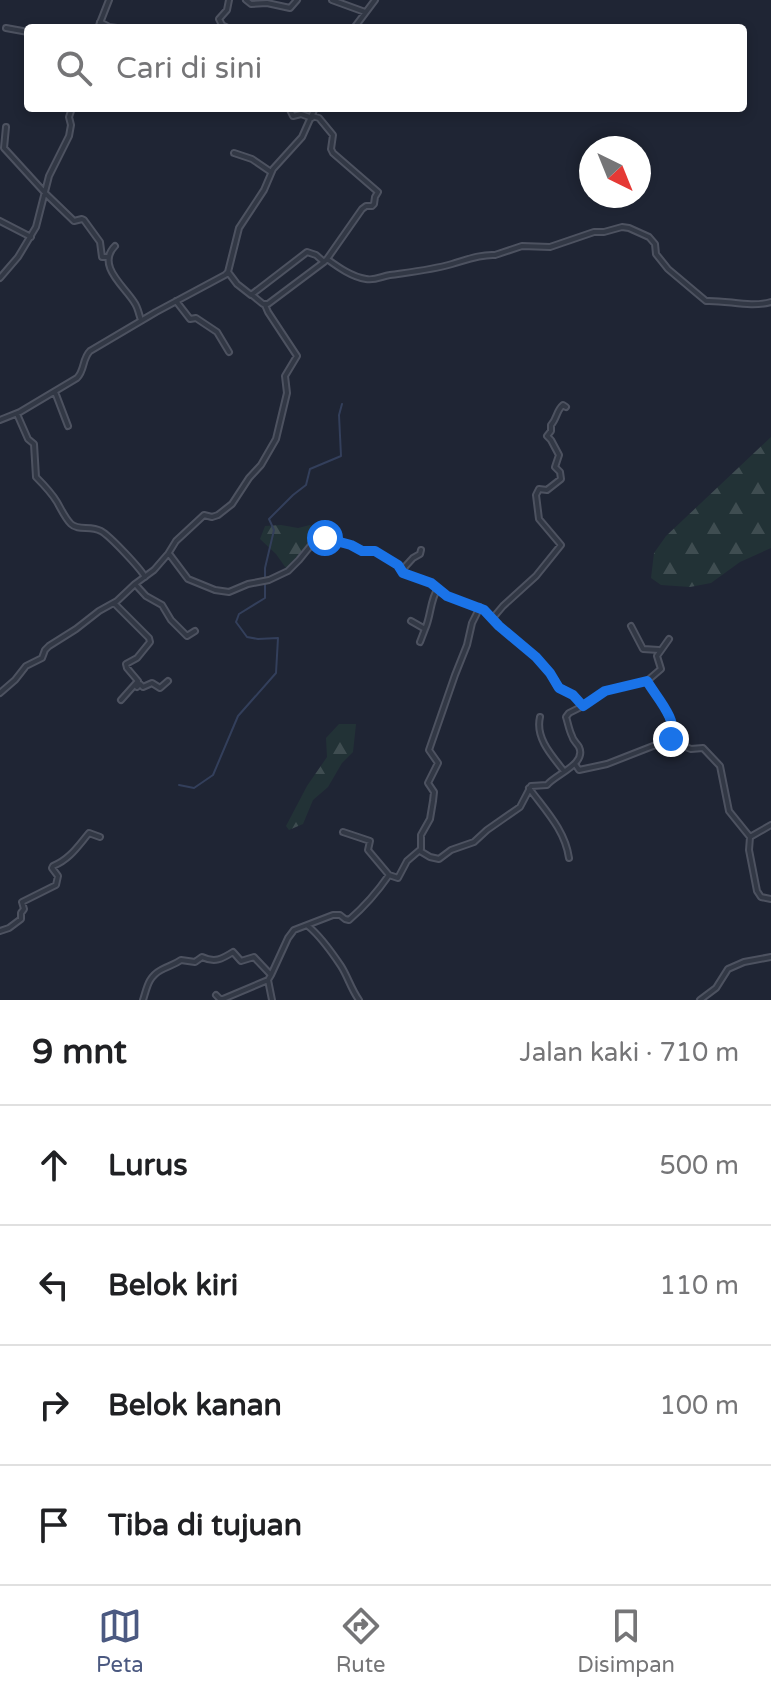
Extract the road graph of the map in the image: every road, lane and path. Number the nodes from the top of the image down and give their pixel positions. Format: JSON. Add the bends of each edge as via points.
{"nodes":[{"id":1,"x":109,"y":0,"type":"edge"},
{"id":2,"x":229,"y":0,"type":"edge"},
{"id":3,"x":246,"y":0,"type":"edge"},
{"id":4,"x":297,"y":0,"type":"edge"},
{"id":5,"x":332,"y":0,"type":"edge"},
{"id":6,"x":375,"y":0,"type":"edge"},
{"id":7,"x":365,"y":12,"type":"junction"},
{"id":8,"x":99,"y":24,"type":"edge"},
{"id":9,"x":222,"y":24,"type":"edge"},
{"id":10,"x":357,"y":24,"type":"edge"},
{"id":11,"x":6,"y":28,"type":"dead end"},
{"id":12,"x":24,"y":31,"type":"edge"},
{"id":13,"x":71,"y":112,"type":"edge"},
{"id":14,"x":291,"y":112,"type":"edge"},
{"id":15,"x":314,"y":112,"type":"edge"},
{"id":16,"x":312,"y":117,"type":"junction"},
{"id":17,"x":6,"y":127,"type":"dead end"},
{"id":18,"x":234,"y":153,"type":"dead end"},
{"id":19,"x":271,"y":172,"type":"junction"},
{"id":20,"x":46,"y":194,"type":"junction"},
{"id":21,"x":0,"y":221,"type":"edge"},
{"id":22,"x":31,"y":237,"type":"junction"},
{"id":23,"x":115,"y":246,"type":"dead end"},
{"id":24,"x":108,"y":257,"type":"junction"},
{"id":25,"x":325,"y":261,"type":"junction"},
{"id":26,"x":228,"y":272,"type":"junction"},
{"id":27,"x":0,"y":278,"type":"edge"},
{"id":28,"x":251,"y":295,"type":"junction"},
{"id":29,"x":176,"y":301,"type":"junction"},
{"id":30,"x":771,"y":302,"type":"edge"},
{"id":31,"x":265,"y":305,"type":"junction"},
{"id":32,"x":141,"y":320,"type":"junction"},
{"id":33,"x":229,"y":352,"type":"dead end"},
{"id":34,"x":55,"y":392,"type":"junction"},
{"id":35,"x":566,"y":407,"type":"dead end"},
{"id":36,"x":17,"y":414,"type":"junction"},
{"id":37,"x":0,"y":420,"type":"edge"},
{"id":38,"x":68,"y":426,"type":"dead end"},
{"id":39,"x":421,"y":550,"type":"dead end"},
{"id":40,"x":168,"y":554,"type":"junction"},
{"id":41,"x":402,"y":570,"type":"junction"},
{"id":42,"x":145,"y":577,"type":"junction"},
{"id":43,"x":135,"y":584,"type":"junction"},
{"id":44,"x":438,"y":588,"type":"junction"},
{"id":45,"x":114,"y":603,"type":"junction"},
{"id":46,"x":480,"y":607,"type":"junction"},
{"id":47,"x":492,"y":619,"type":"junction"},
{"id":48,"x":411,"y":621,"type":"dead end"},
{"id":49,"x":631,"y":626,"type":"dead end"},
{"id":50,"x":425,"y":629,"type":"junction"},
{"id":51,"x":195,"y":631,"type":"dead end"},
{"id":52,"x":669,"y":639,"type":"dead end"},
{"id":53,"x":420,"y":642,"type":"dead end"},
{"id":54,"x":660,"y":650,"type":"junction"},
{"id":55,"x":168,"y":681,"type":"dead end"},
{"id":56,"x":647,"y":681,"type":"junction"},
{"id":57,"x":0,"y":693,"type":"edge"},
{"id":58,"x":583,"y":706,"type":"junction"},
{"id":59,"x":540,"y":717,"type":"dead end"},
{"id":60,"x":671,"y":739,"type":"junction"},
{"id":61,"x":575,"y":764,"type":"junction"},
{"id":62,"x":564,"y":771,"type":"junction"},
{"id":63,"x":529,"y":788,"type":"junction"},
{"id":64,"x":771,"y":825,"type":"edge"},
{"id":65,"x":343,"y":832,"type":"dead end"},
{"id":66,"x":100,"y":837,"type":"dead end"},
{"id":67,"x":750,"y":837,"type":"junction"},
{"id":68,"x":420,"y":851,"type":"junction"},
{"id":69,"x":569,"y":858,"type":"dead end"},
{"id":70,"x":389,"y":875,"type":"junction"},
{"id":71,"x":771,"y":899,"type":"edge"},
{"id":72,"x":308,"y":926,"type":"junction"},
{"id":73,"x":0,"y":931,"type":"edge"},
{"id":74,"x":771,"y":957,"type":"edge"},
{"id":75,"x":270,"y":977,"type":"junction"},
{"id":76,"x":216,"y":995,"type":"dead end"},
{"id":77,"x":702,"y":999,"type":"edge"},
{"id":78,"x":143,"y":1000,"type":"edge"},
{"id":79,"x":272,"y":1000,"type":"edge"},
{"id":80,"x":359,"y":1000,"type":"edge"}],
"edges":[{"from":1,"to":8,"type":"street"},
{"from":2,"to":9,"type":"street"},
{"from":3,"to":4,"type":"street","via":[[290,8]]},
{"from":5,"to":7,"type":"street"},
{"from":6,"to":7,"type":"street"},
{"from":7,"to":10,"type":"street"},
{"from":11,"to":12,"type":"street"},
{"from":13,"to":20,"type":"street","via":[[69,136]]},
{"from":14,"to":16,"type":"street"},
{"from":15,"to":16,"type":"street"},
{"from":16,"to":19,"type":"street"},
{"from":16,"to":25,"type":"street","via":[[333,135],[333,153],[378,192],[374,204],[362,209]]},
{"from":17,"to":20,"type":"street","via":[[4,148]]},
{"from":18,"to":19,"type":"street"},
{"from":19,"to":26,"type":"street","via":[[239,228]]},
{"from":20,"to":22,"type":"street"},
{"from":20,"to":24,"type":"street","via":[[74,221],[84,220],[100,242],[102,257]]},
{"from":21,"to":22,"type":"street"},
{"from":22,"to":27,"type":"street"},
{"from":23,"to":24,"type":"street"},
{"from":24,"to":32,"type":"street","via":[[111,272],[135,302]]},
{"from":25,"to":28,"type":"street","via":[[306,253]]},
{"from":25,"to":30,"type":"street","via":[[374,280],[522,246],[550,247],[622,227],[649,237],[668,269],[706,301],[754,306]]},
{"from":25,"to":31,"type":"street"},
{"from":26,"to":28,"type":"street"},
{"from":26,"to":29,"type":"street"},
{"from":28,"to":31,"type":"street"},
{"from":29,"to":32,"type":"street"},
{"from":29,"to":33,"type":"street","via":[[190,319],[217,332]]},
{"from":31,"to":40,"type":"street","via":[[297,356],[285,376],[287,393],[276,439],[234,502],[218,515],[204,515]]},
{"from":32,"to":34,"type":"street","via":[[88,353],[81,374]]},
{"from":34,"to":36,"type":"street"},
{"from":34,"to":38,"type":"street"},
{"from":35,"to":47,"type":"street","via":[[560,408],[547,436],[559,455],[555,467],[561,479],[536,495],[540,521],[561,545]]},
{"from":36,"to":37,"type":"street"},
{"from":36,"to":42,"type":"street","via":[[34,444],[34,474],[71,524],[102,532]]},
{"from":39,"to":41,"type":"street"},
{"from":40,"to":41,"type":"street","via":[[188,579],[226,592],[288,571],[312,544],[325,538],[375,551]]},
{"from":40,"to":42,"type":"street"},
{"from":41,"to":44,"type":"street"},
{"from":42,"to":43,"type":"street"},
{"from":43,"to":45,"type":"street"},
{"from":43,"to":51,"type":"street","via":[[162,605],[187,636]]},
{"from":44,"to":46,"type":"street"},
{"from":44,"to":50,"type":"street"},
{"from":45,"to":55,"type":"street","via":[[150,642],[126,664],[138,681],[121,700],[140,684],[160,688]]},
{"from":45,"to":57,"type":"street","via":[[49,646],[41,660],[30,662]]},
{"from":46,"to":47,"type":"street"},
{"from":46,"to":68,"type":"street","via":[[429,750],[438,763],[428,783],[433,801]]},
{"from":47,"to":58,"type":"street"},
{"from":48,"to":50,"type":"street"},
{"from":49,"to":54,"type":"street","via":[[643,649]]},
{"from":50,"to":53,"type":"street"},
{"from":52,"to":54,"type":"street"},
{"from":54,"to":56,"type":"street","via":[[661,669]]},
{"from":56,"to":58,"type":"street","via":[[605,691]]},
{"from":56,"to":60,"type":"street","via":[[674,728]]},
{"from":58,"to":61,"type":"street","via":[[566,717],[580,748]]},
{"from":59,"to":62,"type":"street","via":[[546,749]]},
{"from":60,"to":61,"type":"street","via":[[601,766],[579,770]]},
{"from":60,"to":67,"type":"street","via":[[677,746],[703,748],[716,762],[729,811]]},
{"from":61,"to":62,"type":"street"},
{"from":62,"to":63,"type":"street","via":[[547,785]]},
{"from":63,"to":68,"type":"street","via":[[520,807],[471,844],[439,859]]},
{"from":63,"to":69,"type":"street","via":[[559,829]]},
{"from":64,"to":67,"type":"street"},
{"from":65,"to":70,"type":"street","via":[[370,841],[369,851]]},
{"from":66,"to":73,"type":"street","via":[[89,833],[77,850],[53,866],[56,885],[22,902],[21,919]]},
{"from":67,"to":71,"type":"street","via":[[757,891]]},
{"from":68,"to":70,"type":"street","via":[[398,878]]},
{"from":70,"to":72,"type":"street","via":[[349,920],[333,915]]},
{"from":72,"to":75,"type":"street","via":[[288,938]]},
{"from":72,"to":80,"type":"street","via":[[340,965]]},
{"from":74,"to":77,"type":"street","via":[[728,969]]},
{"from":75,"to":76,"type":"street","via":[[223,999]]},
{"from":75,"to":78,"type":"street","via":[[256,958],[241,961],[233,952],[216,960],[181,960],[153,976]]},
{"from":75,"to":79,"type":"street"}]}
